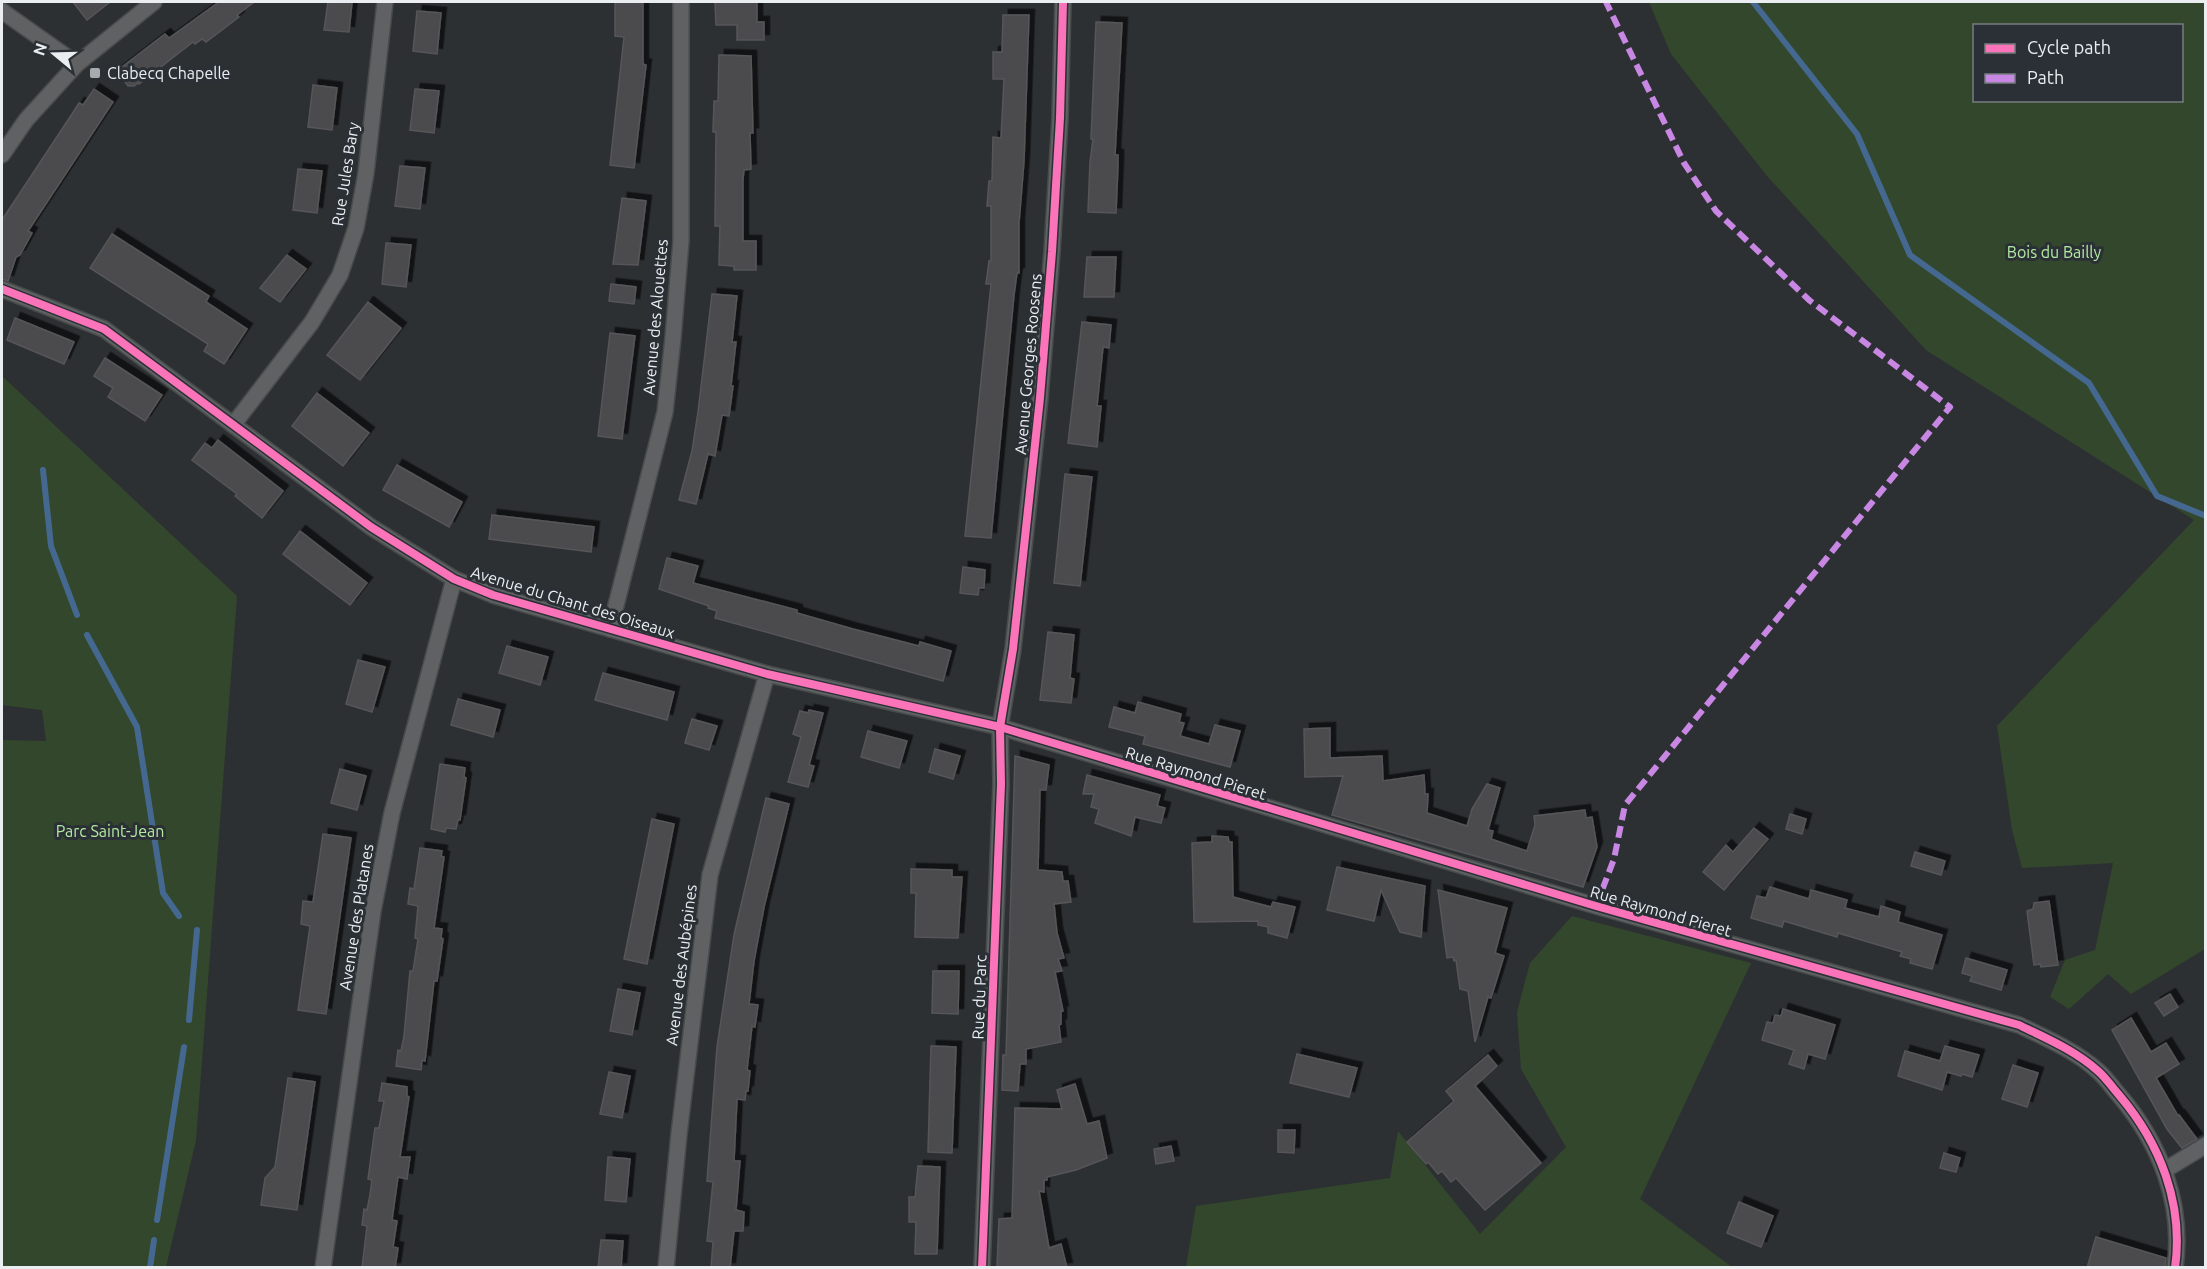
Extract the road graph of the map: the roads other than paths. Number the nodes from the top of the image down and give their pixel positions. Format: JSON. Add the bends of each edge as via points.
{"nodes":[{"id":1,"x":154,"y":2,"type":"edge"},
{"id":2,"x":385,"y":2,"type":"edge"},
{"id":3,"x":681,"y":2,"type":"edge"},
{"id":4,"x":1064,"y":2,"type":"edge"},
{"id":5,"x":2,"y":11,"type":"edge"},
{"id":6,"x":77,"y":64,"type":"junction"},
{"id":7,"x":2,"y":155,"type":"edge"},
{"id":8,"x":2,"y":290,"type":"edge"},
{"id":9,"x":233,"y":425,"type":"junction"},
{"id":10,"x":454,"y":579,"type":"junction"},
{"id":11,"x":610,"y":629,"type":"junction"},
{"id":12,"x":767,"y":674,"type":"junction"},
{"id":13,"x":1000,"y":727,"type":"junction"},
{"id":14,"x":2205,"y":1145,"type":"edge"},
{"id":15,"x":2165,"y":1170,"type":"junction"},
{"id":16,"x":323,"y":1268,"type":"edge"},
{"id":17,"x":666,"y":1268,"type":"edge"},
{"id":18,"x":982,"y":1268,"type":"edge"},
{"id":19,"x":2175,"y":1268,"type":"edge"}],
"edges":[{"from":1,"to":6,"type":"street"},
{"from":2,"to":9,"type":"street","name":"Rue Jules Bary","via":[[366,173],[356,228],[340,275],[312,322]]},
{"from":3,"to":11,"type":"street","name":"Avenue des Alouettes","via":[[681,242],[665,412]]},
{"from":4,"to":13,"type":"street","name":"Avenue Georges Roosens","via":[[1060,118],[1040,398],[1013,649]]},
{"from":5,"to":6,"type":"street"},
{"from":6,"to":7,"type":"street","via":[[26,120]]},
{"from":8,"to":9,"type":"street","name":"Avenue du Chant des Oiseaux","via":[[104,329]]},
{"from":9,"to":10,"type":"street","name":"Avenue du Chant des Oiseaux","via":[[371,527]]},
{"from":10,"to":11,"type":"street","name":"Avenue du Chant des Oiseaux","via":[[493,595]]},
{"from":10,"to":16,"type":"street","name":"Avenue des Platanes","via":[[392,813],[373,911]]},
{"from":11,"to":12,"type":"street","name":"Avenue du Chant des Oiseaux"},
{"from":12,"to":13,"type":"street","name":"Avenue du Chant des Oiseaux"},
{"from":12,"to":17,"type":"street","name":"Avenue des Aubépines","via":[[710,875]]},
{"from":13,"to":15,"type":"street","name":"Rue Raymond Pieret","via":[[1596,906],[2019,1025],[2098,1071],[2136,1115]]},
{"from":13,"to":18,"type":"street","name":"Rue du Parc"},
{"from":14,"to":15,"type":"street"},
{"from":15,"to":19,"type":"street","name":"Rue Raymond Pieret","via":[[2175,1212]]}]}
